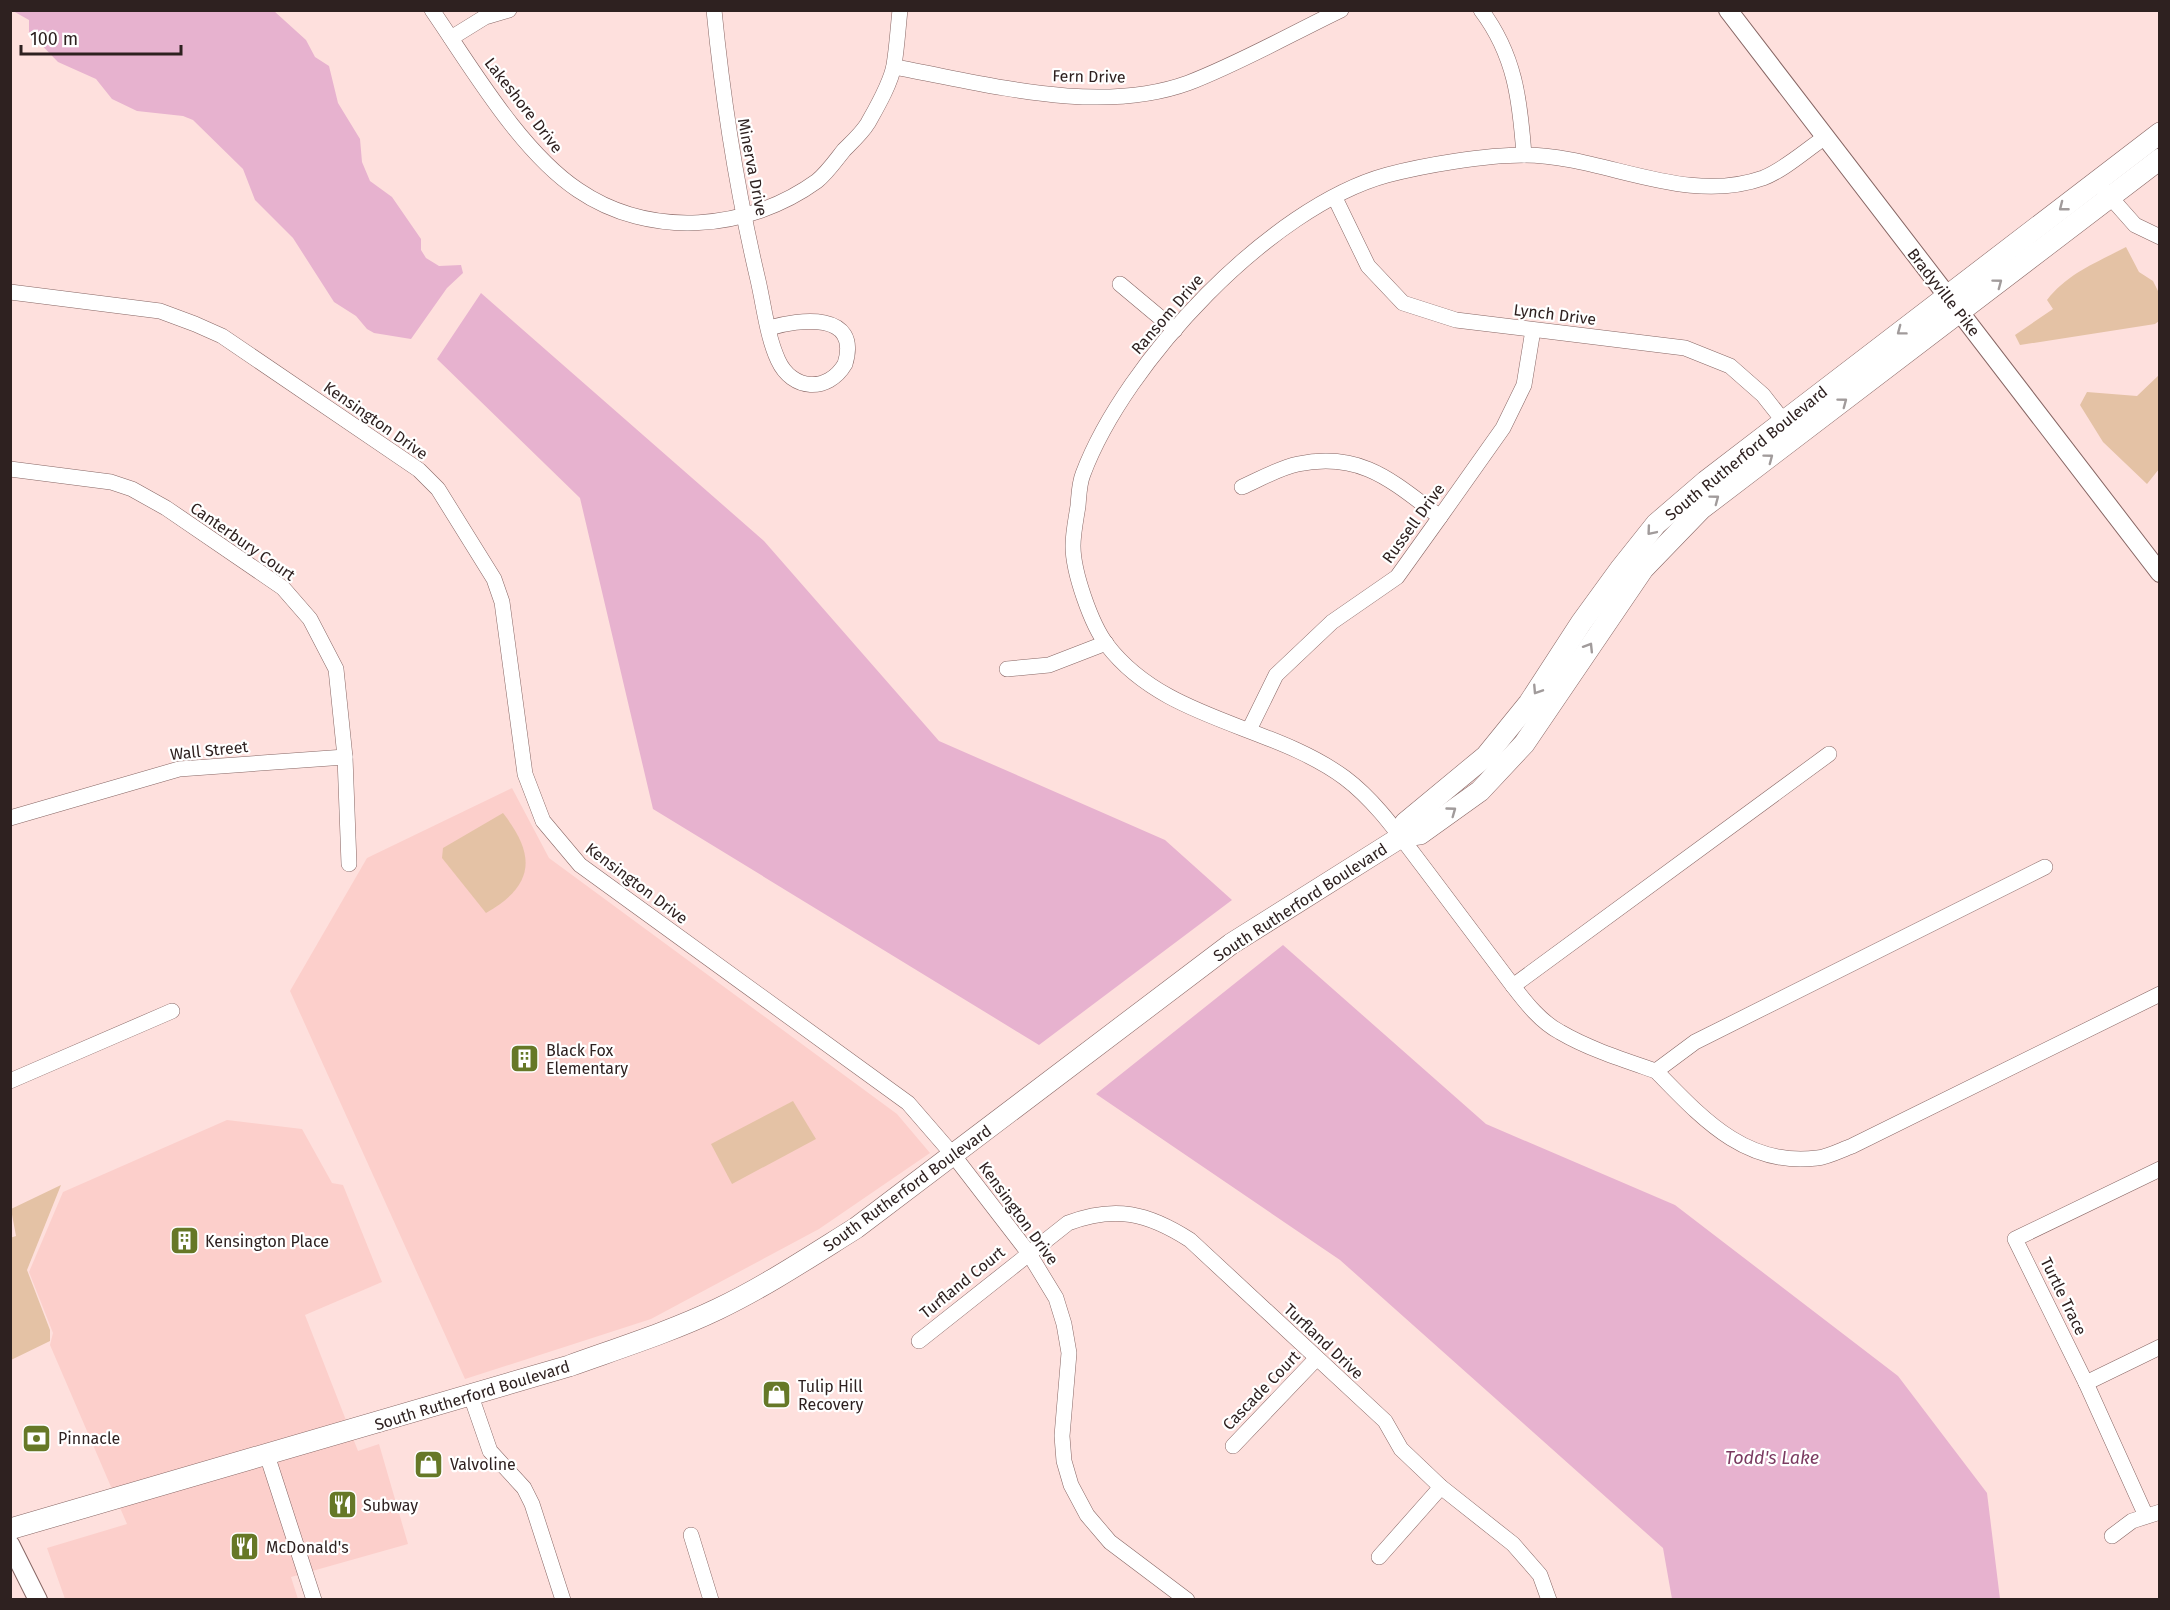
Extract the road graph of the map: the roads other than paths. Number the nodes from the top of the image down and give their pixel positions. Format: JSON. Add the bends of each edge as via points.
{"nodes":[{"id":1,"x":432,"y":10,"type":"edge"},
{"id":2,"x":509,"y":10,"type":"edge"},
{"id":3,"x":714,"y":10,"type":"edge"},
{"id":4,"x":900,"y":10,"type":"edge"},
{"id":5,"x":1341,"y":10,"type":"edge"},
{"id":6,"x":1481,"y":10,"type":"edge"},
{"id":7,"x":1728,"y":10,"type":"edge"},
{"id":8,"x":451,"y":38,"type":"junction"},
{"id":9,"x":894,"y":67,"type":"junction"},
{"id":10,"x":2160,"y":133,"type":"edge"},
{"id":11,"x":1824,"y":138,"type":"junction"},
{"id":12,"x":1524,"y":155,"type":"junction"},
{"id":13,"x":2160,"y":159,"type":"edge"},
{"id":14,"x":2103,"y":189,"type":"junction"},
{"id":15,"x":1335,"y":198,"type":"junction"},
{"id":16,"x":744,"y":217,"type":"junction"},
{"id":17,"x":2160,"y":237,"type":"edge"},
{"id":18,"x":1120,"y":284,"type":"dead end"},
{"id":19,"x":10,"y":292,"type":"edge"},
{"id":20,"x":1954,"y":304,"type":"junction"},
{"id":21,"x":769,"y":328,"type":"junction"},
{"id":22,"x":1175,"y":330,"type":"junction"},
{"id":23,"x":1533,"y":330,"type":"junction"},
{"id":24,"x":1790,"y":429,"type":"junction"},
{"id":25,"x":10,"y":469,"type":"edge"},
{"id":26,"x":1242,"y":487,"type":"dead end"},
{"id":27,"x":1440,"y":517,"type":"junction"},
{"id":28,"x":2160,"y":573,"type":"edge"},
{"id":29,"x":1106,"y":644,"type":"junction"},
{"id":30,"x":1007,"y":669,"type":"dead end"},
{"id":31,"x":1249,"y":730,"type":"junction"},
{"id":32,"x":1829,"y":754,"type":"dead end"},
{"id":33,"x":345,"y":757,"type":"junction"},
{"id":34,"x":10,"y":818,"type":"edge"},
{"id":35,"x":1401,"y":837,"type":"junction"},
{"id":36,"x":349,"y":864,"type":"dead end"},
{"id":37,"x":2045,"y":867,"type":"dead end"},
{"id":38,"x":1513,"y":986,"type":"junction"},
{"id":39,"x":2160,"y":994,"type":"edge"},
{"id":40,"x":172,"y":1011,"type":"dead end"},
{"id":41,"x":1656,"y":1071,"type":"junction"},
{"id":42,"x":10,"y":1081,"type":"edge"},
{"id":43,"x":954,"y":1156,"type":"junction"},
{"id":44,"x":2160,"y":1169,"type":"edge"},
{"id":45,"x":1028,"y":1252,"type":"junction"},
{"id":46,"x":919,"y":1341,"type":"dead end"},
{"id":47,"x":2160,"y":1347,"type":"edge"},
{"id":48,"x":1316,"y":1359,"type":"junction"},
{"id":49,"x":2086,"y":1383,"type":"junction"},
{"id":50,"x":471,"y":1396,"type":"junction"},
{"id":51,"x":1233,"y":1446,"type":"dead end"},
{"id":52,"x":267,"y":1455,"type":"junction"},
{"id":53,"x":1441,"y":1486,"type":"junction"},
{"id":54,"x":2153,"y":1514,"type":"edge"},
{"id":55,"x":10,"y":1530,"type":"edge"},
{"id":56,"x":692,"y":1535,"type":"dead end"},
{"id":57,"x":2112,"y":1536,"type":"dead end"},
{"id":58,"x":10,"y":1544,"type":"edge"},
{"id":59,"x":1379,"y":1557,"type":"dead end"},
{"id":60,"x":38,"y":1599,"type":"edge"},
{"id":61,"x":314,"y":1599,"type":"edge"},
{"id":62,"x":563,"y":1599,"type":"edge"},
{"id":63,"x":711,"y":1599,"type":"edge"},
{"id":64,"x":1187,"y":1599,"type":"edge"},
{"id":65,"x":1549,"y":1599,"type":"edge"}],
"edges":[{"from":1,"to":8,"type":"street","name":"Lakeshore Drive"},
{"from":2,"to":8,"type":"street","via":[[485,17]]},
{"from":3,"to":16,"type":"street","name":"Minerva Drive","via":[[723,105]]},
{"from":4,"to":9,"type":"street","name":"Lakeshore Drive"},
{"from":5,"to":9,"type":"street","name":"Fern Drive","via":[[1187,83],[1128,96],[1066,96]]},
{"from":6,"to":12,"type":"street","via":[[1499,34],[1520,96]]},
{"from":7,"to":11,"type":"main road","name":"Bradyville Pike"},
{"from":8,"to":16,"type":"street","name":"Lakeshore Drive","via":[[529,146],[579,191],[618,210],[660,221],[704,222]]},
{"from":9,"to":16,"type":"street","name":"Lakeshore Drive","via":[[867,125],[818,180],[765,210]]},
{"from":10,"to":14,"type":"highway","name":"South Rutherford Boulevard"},
{"from":11,"to":12,"type":"street","name":"Ransom Drive","via":[[1765,178],[1713,187]]},
{"from":11,"to":20,"type":"main road","name":"Bradyville Pike"},
{"from":12,"to":15,"type":"street","name":"Ransom Drive","via":[[1385,175]]},
{"from":13,"to":14,"type":"highway","name":"South Rutherford Boulevard"},
{"from":14,"to":17,"type":"street","via":[[2135,225]]},
{"from":14,"to":20,"type":"highway","name":"South Rutherford Boulevard"},
{"from":15,"to":22,"type":"street","name":"Ransom Drive","via":[[1275,233],[1217,284]]},
{"from":15,"to":23,"type":"street","name":"Lynch Drive","via":[[1368,266],[1403,303],[1456,320]]},
{"from":16,"to":21,"type":"street","name":"Minerva Drive"},
{"from":18,"to":22,"type":"street"},
{"from":19,"to":43,"type":"street","name":"Kensington Drive","via":[[160,311],[195,324],[222,336],[419,470],[438,489],[494,579],[502,602],[525,774],[543,821],[560,844],[580,866],[908,1103]]},
{"from":20,"to":24,"type":"highway","name":"South Rutherford Boulevard"},
{"from":20,"to":28,"type":"main road","name":"Bradyville Pike"},
{"from":21,"to":21,"type":"street","name":"Minerva Drive","via":[[806,320],[831,325],[846,341],[845,364],[823,383],[810,386],[798,382],[781,366]]},
{"from":22,"to":29,"type":"street","name":"Ransom Drive","via":[[1111,412],[1081,478],[1073,549],[1084,596]]},
{"from":23,"to":24,"type":"street","name":"Lynch Drive","via":[[1685,348],[1730,366],[1763,395]]},
{"from":23,"to":27,"type":"street","name":"Russell Drive","via":[[1524,385],[1503,428]]},
{"from":24,"to":35,"type":"highway","name":"South Rutherford Boulevard","via":[[1706,480],[1656,524],[1581,623],[1529,703],[1486,756],[1405,823]]},
{"from":25,"to":33,"type":"street","name":"Canterbury Court","via":[[111,482],[132,489],[283,588],[310,619],[336,669]]},
{"from":26,"to":27,"type":"street","via":[[1297,464],[1344,460],[1386,477]]},
{"from":27,"to":31,"type":"street","name":"Russell Drive","via":[[1397,577],[1332,622],[1276,675]]},
{"from":29,"to":30,"type":"street","via":[[1048,665]]},
{"from":29,"to":31,"type":"street","name":"Ransom Drive","via":[[1143,680],[1195,710]]},
{"from":31,"to":35,"type":"street","name":"Ransom Drive","via":[[1306,753],[1347,779]]},
{"from":32,"to":38,"type":"street"},
{"from":33,"to":34,"type":"street","name":"Wall Street","via":[[179,769]]},
{"from":33,"to":36,"type":"street","name":"Canterbury Court"},
{"from":35,"to":38,"type":"street","name":"Ransom Drive"},
{"from":35,"to":43,"type":"highway","name":"South Rutherford Boulevard","via":[[1231,944]]},
{"from":37,"to":41,"type":"street","via":[[1695,1042]]},
{"from":38,"to":41,"type":"street","name":"Ransom Drive","via":[[1558,1032]]},
{"from":39,"to":41,"type":"street","via":[[1852,1146],[1819,1158],[1784,1160],[1723,1135]]},
{"from":40,"to":42,"type":"street"},
{"from":43,"to":45,"type":"street","name":"Kensington Drive"},
{"from":43,"to":50,"type":"highway","name":"South Rutherford Boulevard","via":[[856,1228],[719,1308],[569,1366]]},
{"from":44,"to":49,"type":"street","name":"Turtle Trace","via":[[2015,1239]]},
{"from":45,"to":46,"type":"street","name":"Turfland Court"},
{"from":45,"to":48,"type":"street","name":"Turfland Drive","via":[[1068,1223],[1089,1215],[1117,1212],[1166,1224],[1190,1240]]},
{"from":45,"to":64,"type":"street","name":"Kensington Drive","via":[[1056,1298],[1064,1324],[1069,1353],[1062,1436],[1071,1485],[1087,1515],[1110,1542]]},
{"from":47,"to":49,"type":"street"},
{"from":48,"to":51,"type":"street","name":"Cascade Court"},
{"from":48,"to":53,"type":"street","name":"Turfland Drive","via":[[1385,1421],[1401,1449]]},
{"from":49,"to":54,"type":"street","name":"Turtle Trace"},
{"from":50,"to":52,"type":"highway","name":"South Rutherford Boulevard"},
{"from":50,"to":62,"type":"street","via":[[490,1451],[524,1488],[532,1504]]},
{"from":52,"to":55,"type":"highway","name":"South Rutherford Boulevard"},
{"from":52,"to":61,"type":"street"},
{"from":53,"to":59,"type":"street"},
{"from":53,"to":65,"type":"street","name":"Turfland Drive","via":[[1513,1544],[1540,1575]]},
{"from":54,"to":57,"type":"street","via":[[2132,1521]]},
{"from":56,"to":63,"type":"street"},
{"from":58,"to":60,"type":"main road"}]}
